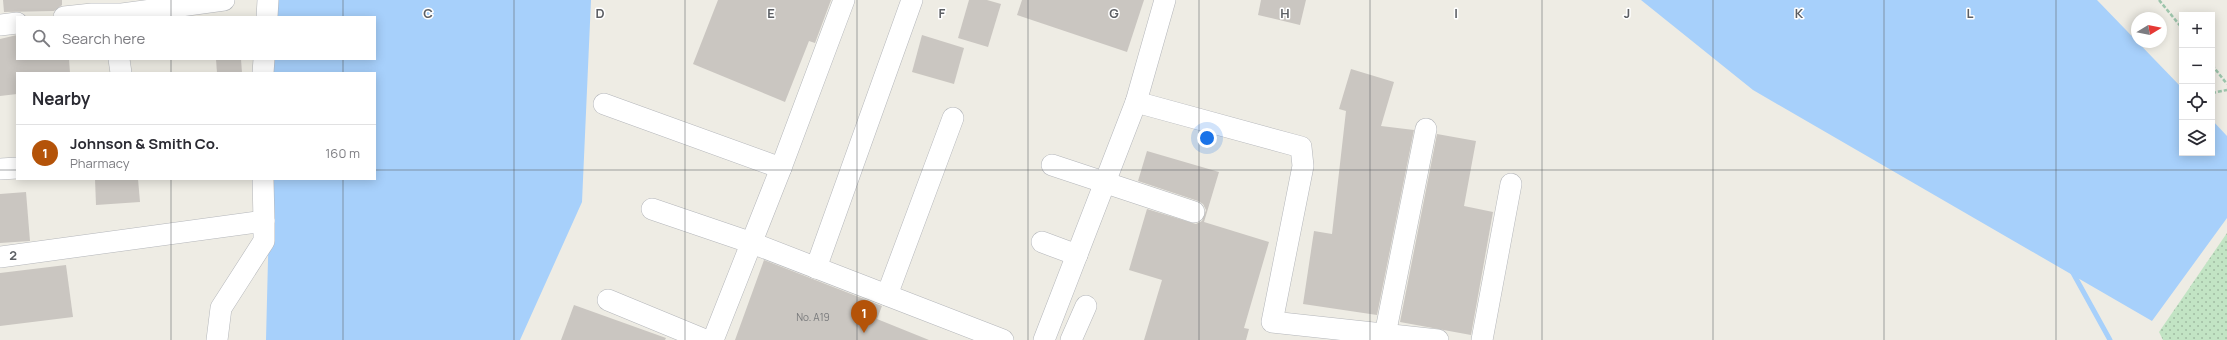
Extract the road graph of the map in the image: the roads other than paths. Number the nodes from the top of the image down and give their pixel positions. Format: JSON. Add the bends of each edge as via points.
{"nodes":[{"id":1,"x":224,"y":0,"type":"edge"},
{"id":2,"x":268,"y":0,"type":"edge"},
{"id":3,"x":844,"y":0,"type":"edge"},
{"id":4,"x":912,"y":0,"type":"edge"},
{"id":5,"x":1165,"y":0,"type":"edge"},
{"id":6,"x":112,"y":15,"type":"edge"},
{"id":7,"x":88,"y":16,"type":"edge"},
{"id":8,"x":267,"y":16,"type":"edge"},
{"id":9,"x":16,"y":23,"type":"edge"},
{"id":10,"x":0,"y":25,"type":"edge"},
{"id":11,"x":119,"y":60,"type":"edge"},
{"id":12,"x":264,"y":60,"type":"edge"},
{"id":13,"x":121,"y":72,"type":"edge"},
{"id":14,"x":263,"y":72,"type":"edge"},
{"id":15,"x":1136,"y":102,"type":"junction"},
{"id":16,"x":604,"y":104,"type":"dead end"},
{"id":17,"x":953,"y":118,"type":"dead end"},
{"id":18,"x":1426,"y":129,"type":"dead end"},
{"id":19,"x":1052,"y":165,"type":"dead end"},
{"id":20,"x":16,"y":168,"type":"edge"},
{"id":21,"x":781,"y":168,"type":"junction"},
{"id":22,"x":0,"y":169,"type":"edge"},
{"id":23,"x":263,"y":180,"type":"edge"},
{"id":24,"x":1105,"y":183,"type":"junction"},
{"id":25,"x":1511,"y":184,"type":"dead end"},
{"id":26,"x":652,"y":209,"type":"dead end"},
{"id":27,"x":1194,"y":212,"type":"dead end"},
{"id":28,"x":264,"y":221,"type":"junction"},
{"id":29,"x":1042,"y":242,"type":"dead end"},
{"id":30,"x":752,"y":243,"type":"junction"},
{"id":31,"x":1077,"y":255,"type":"junction"},
{"id":32,"x":0,"y":257,"type":"edge"},
{"id":33,"x":816,"y":268,"type":"junction"},
{"id":34,"x":887,"y":295,"type":"junction"},
{"id":35,"x":608,"y":300,"type":"dead end"},
{"id":36,"x":1086,"y":306,"type":"dead end"},
{"id":37,"x":1391,"y":337,"type":"edge"},
{"id":38,"x":217,"y":340,"type":"edge"},
{"id":39,"x":705,"y":340,"type":"edge"},
{"id":40,"x":713,"y":340,"type":"edge"},
{"id":41,"x":1003,"y":340,"type":"edge"},
{"id":42,"x":1044,"y":340,"type":"edge"},
{"id":43,"x":1071,"y":340,"type":"edge"},
{"id":44,"x":1438,"y":340,"type":"edge"},
{"id":45,"x":1482,"y":340,"type":"edge"}],
"edges":[{"from":1,"to":6,"type":"street"},
{"from":2,"to":8,"type":"street"},
{"from":3,"to":21,"type":"street"},
{"from":4,"to":33,"type":"street"},
{"from":5,"to":15,"type":"street"},
{"from":6,"to":7,"type":"street"},
{"from":9,"to":10,"type":"street"},
{"from":11,"to":13,"type":"street"},
{"from":12,"to":14,"type":"street"},
{"from":15,"to":24,"type":"street"},
{"from":15,"to":37,"type":"street","via":[[1301,147],[1303,166],[1272,322]]},
{"from":16,"to":21,"type":"street"},
{"from":17,"to":34,"type":"street"},
{"from":18,"to":37,"type":"street"},
{"from":19,"to":24,"type":"street"},
{"from":20,"to":22,"type":"street"},
{"from":21,"to":30,"type":"street"},
{"from":23,"to":28,"type":"street"},
{"from":24,"to":27,"type":"street"},
{"from":24,"to":31,"type":"street"},
{"from":25,"to":45,"type":"street"},
{"from":26,"to":30,"type":"street"},
{"from":28,"to":32,"type":"street"},
{"from":28,"to":38,"type":"street","via":[[264,241],[221,308]]},
{"from":29,"to":31,"type":"street"},
{"from":30,"to":33,"type":"street"},
{"from":30,"to":40,"type":"street"},
{"from":31,"to":42,"type":"street"},
{"from":33,"to":34,"type":"street"},
{"from":34,"to":41,"type":"street"},
{"from":35,"to":39,"type":"street"},
{"from":36,"to":43,"type":"street"},
{"from":37,"to":44,"type":"street"}]}
